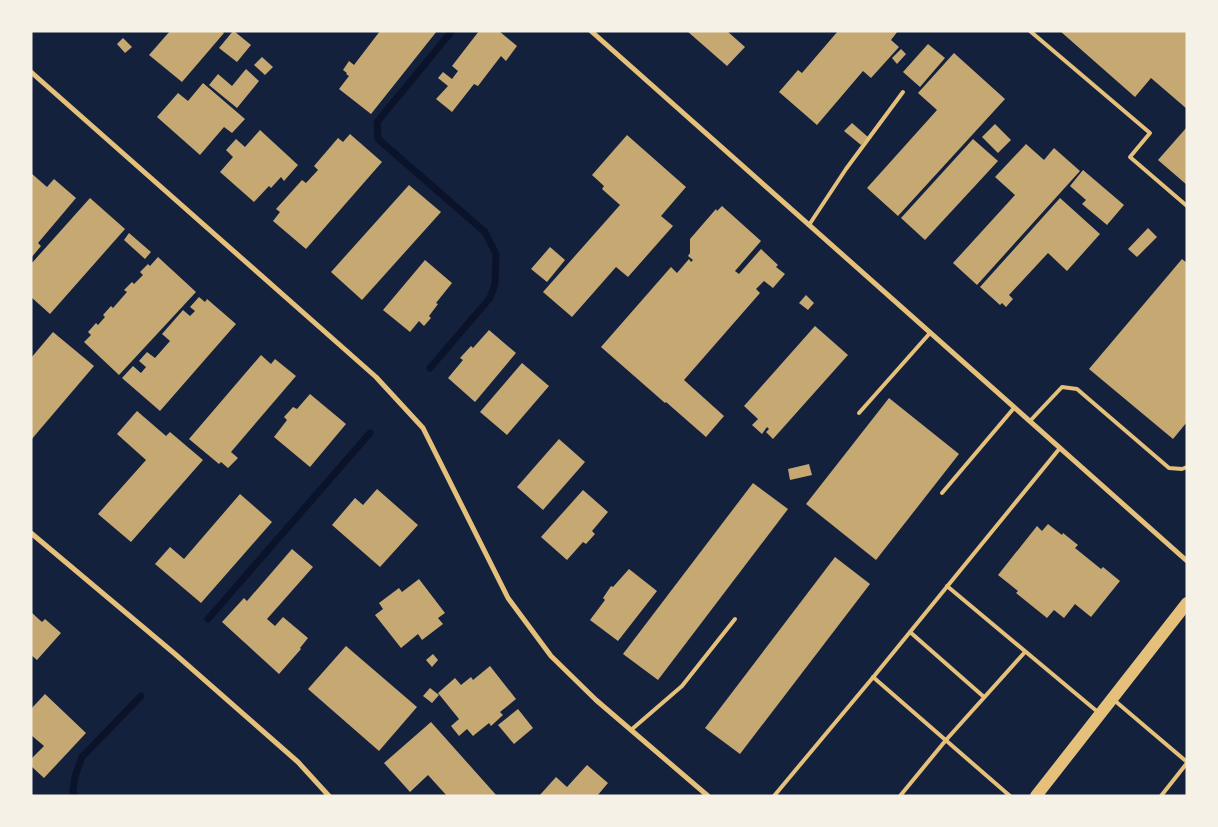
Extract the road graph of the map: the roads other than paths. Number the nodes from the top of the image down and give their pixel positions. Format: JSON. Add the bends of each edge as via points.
{"nodes":[{"id":1,"x":591,"y":31,"type":"edge"},
{"id":2,"x":1030,"y":31,"type":"edge"},
{"id":3,"x":31,"y":72,"type":"edge"},
{"id":4,"x":903,"y":92,"type":"dead end"},
{"id":5,"x":1187,"y":206,"type":"edge"},
{"id":6,"x":809,"y":225,"type":"junction"},
{"id":7,"x":930,"y":333,"type":"junction"},
{"id":8,"x":1014,"y":408,"type":"junction"},
{"id":9,"x":859,"y":414,"type":"dead end"},
{"id":10,"x":1030,"y":421,"type":"junction"},
{"id":11,"x":1060,"y":448,"type":"junction"},
{"id":12,"x":1187,"y":467,"type":"edge"},
{"id":13,"x":942,"y":493,"type":"dead end"},
{"id":14,"x":31,"y":533,"type":"edge"},
{"id":15,"x":1187,"y":561,"type":"edge"},
{"id":16,"x":947,"y":586,"type":"junction"},
{"id":17,"x":1187,"y":603,"type":"edge"},
{"id":18,"x":734,"y":619,"type":"dead end"},
{"id":19,"x":910,"y":632,"type":"junction"},
{"id":20,"x":1025,"y":652,"type":"junction"},
{"id":21,"x":873,"y":678,"type":"junction"},
{"id":22,"x":984,"y":697,"type":"junction"},
{"id":23,"x":1112,"y":699,"type":"junction"},
{"id":24,"x":1100,"y":714,"type":"junction"},
{"id":25,"x":631,"y":730,"type":"junction"},
{"id":26,"x":946,"y":740,"type":"junction"},
{"id":27,"x":1187,"y":762,"type":"edge"},
{"id":28,"x":329,"y":796,"type":"edge"},
{"id":29,"x":708,"y":796,"type":"edge"},
{"id":30,"x":774,"y":796,"type":"edge"},
{"id":31,"x":900,"y":796,"type":"edge"},
{"id":32,"x":1010,"y":796,"type":"edge"},
{"id":33,"x":1036,"y":796,"type":"edge"},
{"id":34,"x":1161,"y":796,"type":"edge"}],
"edges":[{"from":1,"to":6,"type":"street"},
{"from":2,"to":5,"type":"lane","via":[[1150,133],[1130,157]]},
{"from":3,"to":25,"type":"street","via":[[376,377],[423,428],[508,598],[551,656]]},
{"from":4,"to":6,"type":"lane"},
{"from":6,"to":7,"type":"street"},
{"from":7,"to":8,"type":"street"},
{"from":7,"to":9,"type":"lane"},
{"from":8,"to":10,"type":"street"},
{"from":8,"to":13,"type":"lane"},
{"from":10,"to":11,"type":"street"},
{"from":10,"to":12,"type":"lane","via":[[1062,387],[1077,388],[1169,468]]},
{"from":11,"to":15,"type":"street"},
{"from":11,"to":16,"type":"lane"},
{"from":14,"to":28,"type":"street","via":[[298,762]]},
{"from":16,"to":19,"type":"lane"},
{"from":16,"to":20,"type":"lane"},
{"from":17,"to":23,"type":"main road"},
{"from":18,"to":25,"type":"lane","via":[[682,686]]},
{"from":19,"to":21,"type":"lane"},
{"from":19,"to":22,"type":"lane"},
{"from":20,"to":22,"type":"lane"},
{"from":20,"to":24,"type":"lane"},
{"from":21,"to":26,"type":"lane"},
{"from":21,"to":30,"type":"lane"},
{"from":22,"to":26,"type":"lane"},
{"from":23,"to":24,"type":"main road"},
{"from":23,"to":27,"type":"lane"},
{"from":24,"to":33,"type":"main road"},
{"from":25,"to":29,"type":"street"},
{"from":26,"to":31,"type":"lane"},
{"from":26,"to":32,"type":"lane"},
{"from":27,"to":34,"type":"lane"}]}
